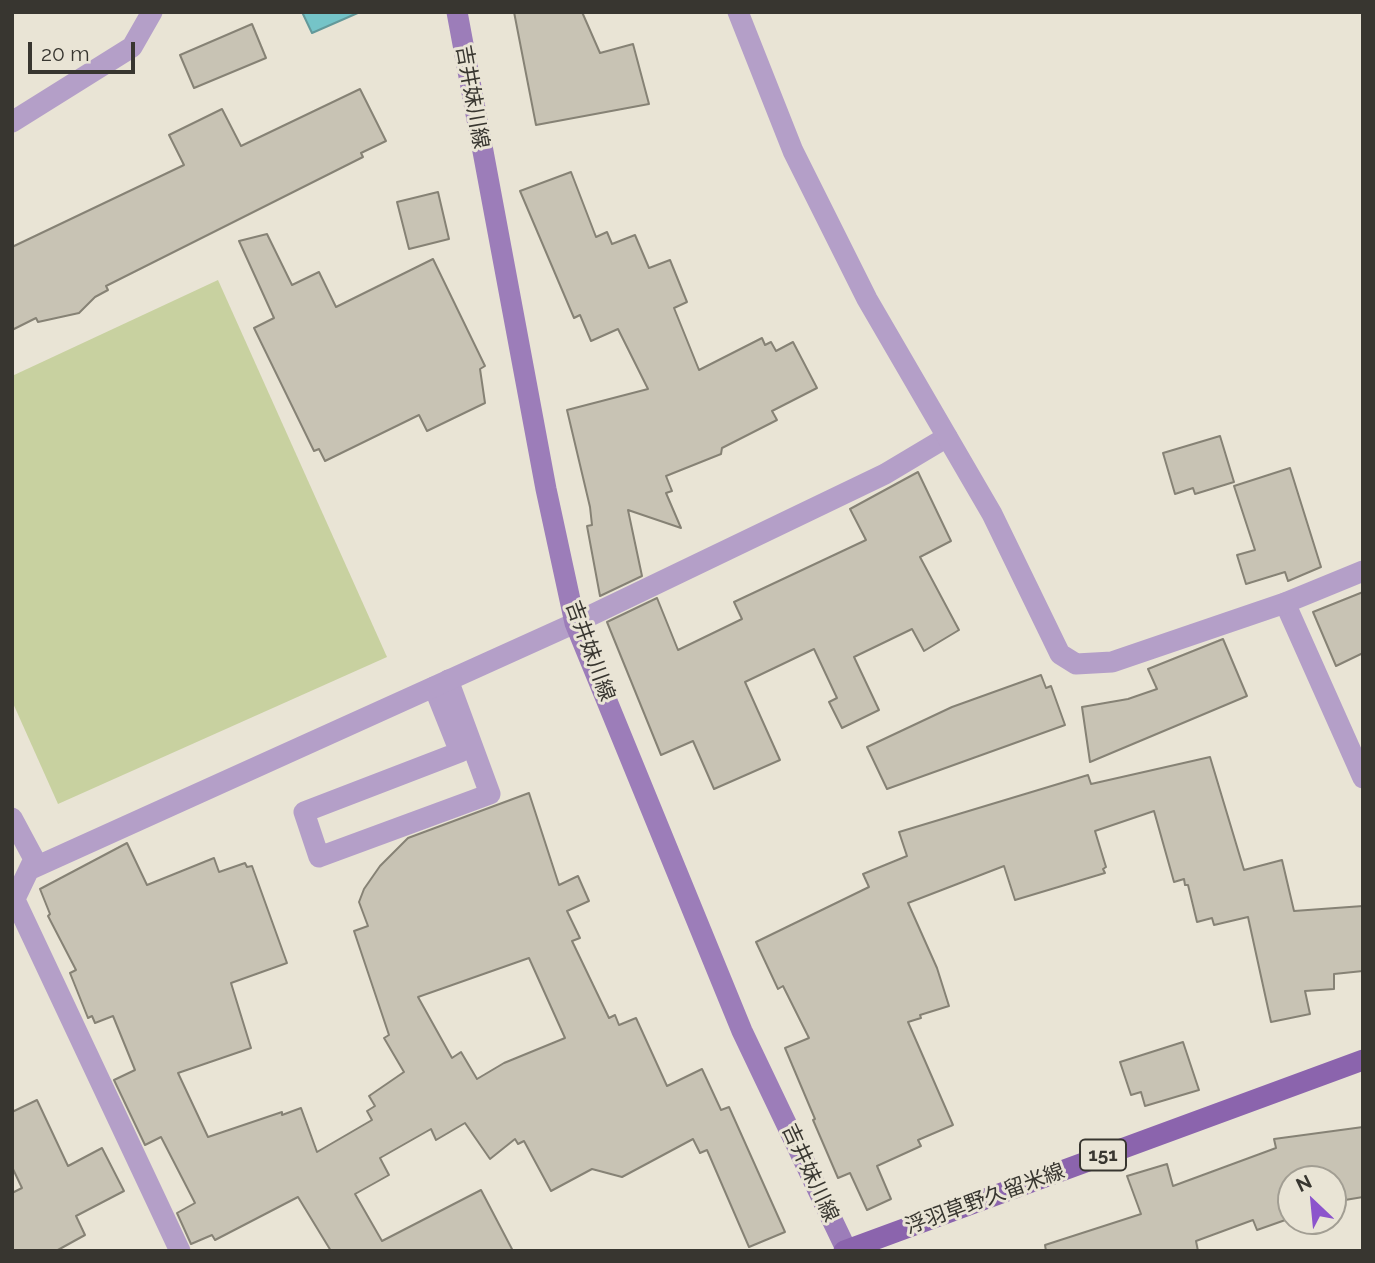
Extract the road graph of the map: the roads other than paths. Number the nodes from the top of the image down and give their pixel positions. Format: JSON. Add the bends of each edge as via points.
{"nodes":[{"id":1,"x":152,"y":12,"type":"edge"},
{"id":2,"x":457,"y":12,"type":"edge"},
{"id":3,"x":738,"y":12,"type":"edge"},
{"id":4,"x":12,"y":122,"type":"edge"},
{"id":5,"x":947,"y":437,"type":"junction"},
{"id":6,"x":1363,"y":572,"type":"edge"},
{"id":7,"x":1285,"y":603,"type":"junction"},
{"id":8,"x":575,"y":623,"type":"junction"},
{"id":9,"x":441,"y":684,"type":"junction"},
{"id":10,"x":1363,"y":778,"type":"edge"},
{"id":11,"x":12,"y":818,"type":"edge"},
{"id":12,"x":31,"y":869,"type":"junction"},
{"id":13,"x":14,"y":902,"type":"edge"},
{"id":14,"x":1363,"y":1060,"type":"edge"},
{"id":15,"x":846,"y":1250,"type":"edge"},
{"id":16,"x":180,"y":1251,"type":"edge"}],
"edges":[{"from":1,"to":4,"type":"street","via":[[132,47]]},
{"from":2,"to":8,"type":"main road","name":"吉井妹川線"},
{"from":3,"to":5,"type":"street","via":[[799,163],[867,299]]},
{"from":5,"to":7,"type":"street","via":[[992,514],[1059,654],[1076,664],[1112,662]]},
{"from":5,"to":8,"type":"street","via":[[885,474]]},
{"from":6,"to":7,"type":"street"},
{"from":7,"to":10,"type":"street"},
{"from":8,"to":9,"type":"street"},
{"from":8,"to":15,"type":"main road","name":"吉井妹川線","via":[[742,1031]]},
{"from":9,"to":9,"type":"street","via":[[490,793],[319,857],[304,812],[460,752]]},
{"from":9,"to":12,"type":"street"},
{"from":11,"to":12,"type":"street","via":[[34,859]]},
{"from":12,"to":13,"type":"street"},
{"from":13,"to":16,"type":"street"},
{"from":14,"to":15,"type":"main road","name":"浮羽草野久留米線","number":"151"}]}
